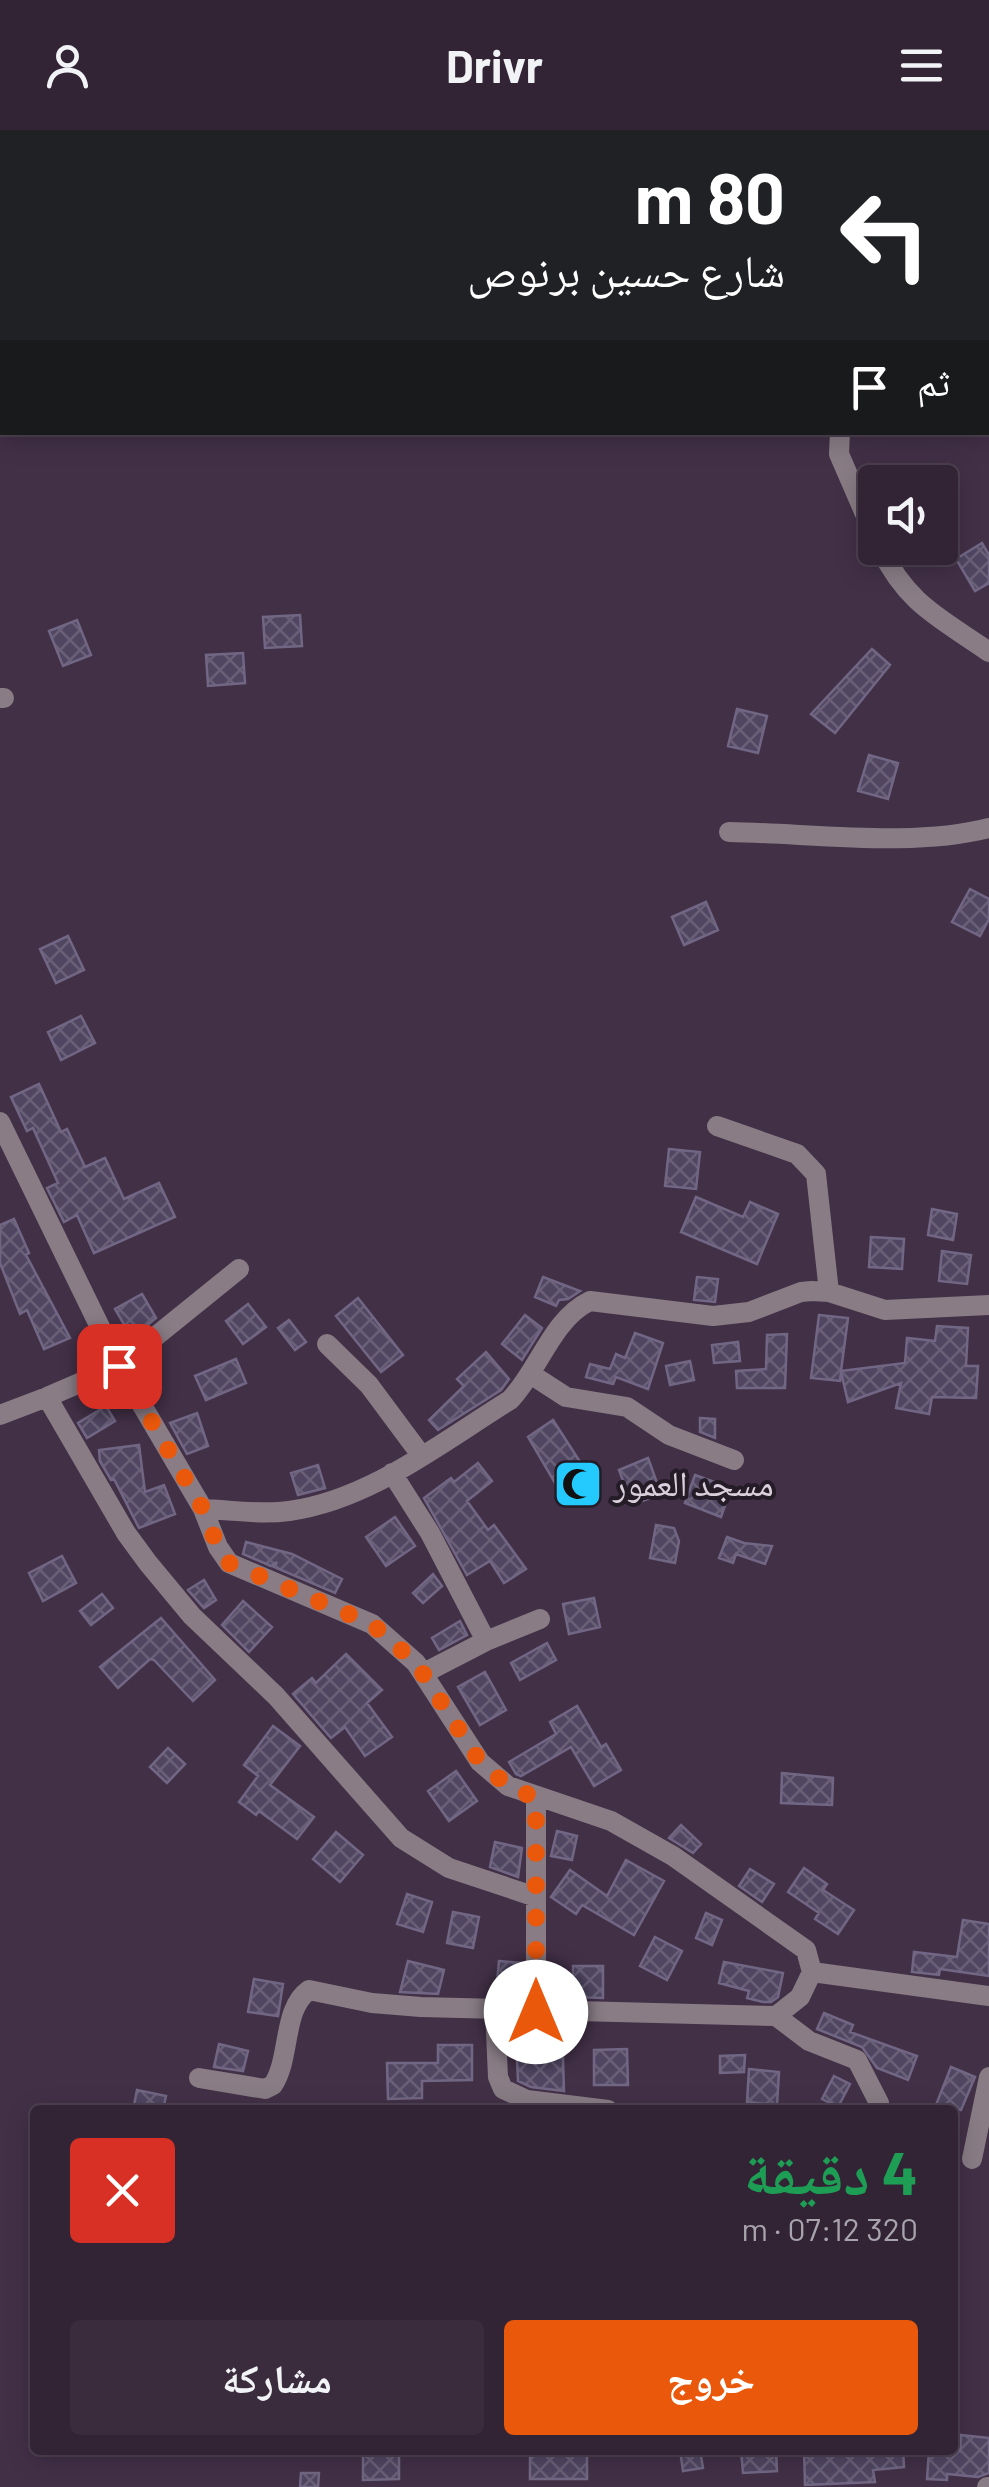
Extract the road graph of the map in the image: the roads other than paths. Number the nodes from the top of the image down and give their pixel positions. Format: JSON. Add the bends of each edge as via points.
{"nodes":[{"id":1,"x":840,"y":435,"type":"edge"},
{"id":2,"x":858,"y":498,"type":"edge"},
{"id":3,"x":889,"y":565,"type":"edge"},
{"id":4,"x":989,"y":652,"type":"edge"},
{"id":5,"x":989,"y":828,"type":"edge"},
{"id":6,"x":729,"y":832,"type":"dead end"},
{"id":7,"x":0,"y":1122,"type":"edge"},
{"id":8,"x":717,"y":1126,"type":"dead end"},
{"id":9,"x":239,"y":1269,"type":"dead end"},
{"id":10,"x":829,"y":1292,"type":"junction"},
{"id":11,"x":989,"y":1305,"type":"edge"},
{"id":12,"x":327,"y":1344,"type":"dead end"},
{"id":13,"x":119,"y":1366,"type":"junction"},
{"id":14,"x":532,"y":1375,"type":"junction"},
{"id":15,"x":47,"y":1397,"type":"junction"},
{"id":16,"x":0,"y":1415,"type":"edge"},
{"id":17,"x":420,"y":1455,"type":"junction"},
{"id":18,"x":734,"y":1460,"type":"dead end"},
{"id":19,"x":392,"y":1472,"type":"junction"},
{"id":20,"x":203,"y":1509,"type":"junction"},
{"id":21,"x":540,"y":1620,"type":"dead end"},
{"id":22,"x":486,"y":1641,"type":"junction"},
{"id":23,"x":424,"y":1673,"type":"junction"},
{"id":24,"x":536,"y":1798,"type":"junction"},
{"id":25,"x":536,"y":1898,"type":"junction"},
{"id":26,"x":812,"y":1972,"type":"junction"},
{"id":27,"x":989,"y":1996,"type":"edge"},
{"id":28,"x":495,"y":2009,"type":"junction"},
{"id":29,"x":536,"y":2012,"type":"junction"},
{"id":30,"x":776,"y":2016,"type":"junction"},
{"id":31,"x":989,"y":2077,"type":"edge"},
{"id":32,"x":199,"y":2078,"type":"dead end"},
{"id":33,"x":879,"y":2103,"type":"dead end"},
{"id":34,"x":567,"y":2105,"type":"edge"},
{"id":35,"x":972,"y":2160,"type":"dead end"}],
"edges":[{"from":1,"to":2,"type":"street","via":[[839,454]]},
{"from":3,"to":4,"type":"street","via":[[924,608]]},
{"from":5,"to":6,"type":"street","via":[[932,836]]},
{"from":7,"to":13,"type":"street"},
{"from":8,"to":10,"type":"street","via":[[798,1154],[816,1174]]},
{"from":9,"to":13,"type":"street"},
{"from":10,"to":11,"type":"street","via":[[886,1310]]},
{"from":10,"to":14,"type":"street","via":[[801,1292],[749,1312],[713,1316],[590,1301],[564,1320]]},
{"from":12,"to":17,"type":"street","via":[[369,1385]]},
{"from":13,"to":15,"type":"street"},
{"from":13,"to":20,"type":"street"},
{"from":14,"to":17,"type":"street","via":[[510,1400]]},
{"from":14,"to":18,"type":"street","via":[[566,1396],[626,1407],[669,1435]]},
{"from":15,"to":16,"type":"street"},
{"from":15,"to":25,"type":"street","via":[[148,1563],[401,1838],[449,1868]]},
{"from":17,"to":19,"type":"street"},
{"from":19,"to":20,"type":"street","via":[[328,1502],[288,1511]]},
{"from":19,"to":22,"type":"street"},
{"from":20,"to":23,"type":"street","via":[[229,1563],[372,1624]]},
{"from":21,"to":22,"type":"street"},
{"from":22,"to":23,"type":"street"},
{"from":23,"to":24,"type":"street","via":[[480,1762],[508,1786]]},
{"from":24,"to":25,"type":"street"},
{"from":24,"to":26,"type":"street","via":[[611,1821],[673,1856],[806,1950]]},
{"from":25,"to":29,"type":"street"},
{"from":26,"to":27,"type":"street"},
{"from":26,"to":30,"type":"street","via":[[800,1997]]},
{"from":28,"to":29,"type":"street"},
{"from":28,"to":32,"type":"street","via":[[372,2003],[309,1990],[295,2009],[274,2086]]},
{"from":28,"to":34,"type":"street","via":[[503,2088],[526,2100]]},
{"from":29,"to":30,"type":"street"},
{"from":30,"to":33,"type":"street","via":[[809,2041],[857,2060]]},
{"from":31,"to":35,"type":"street"}]}
